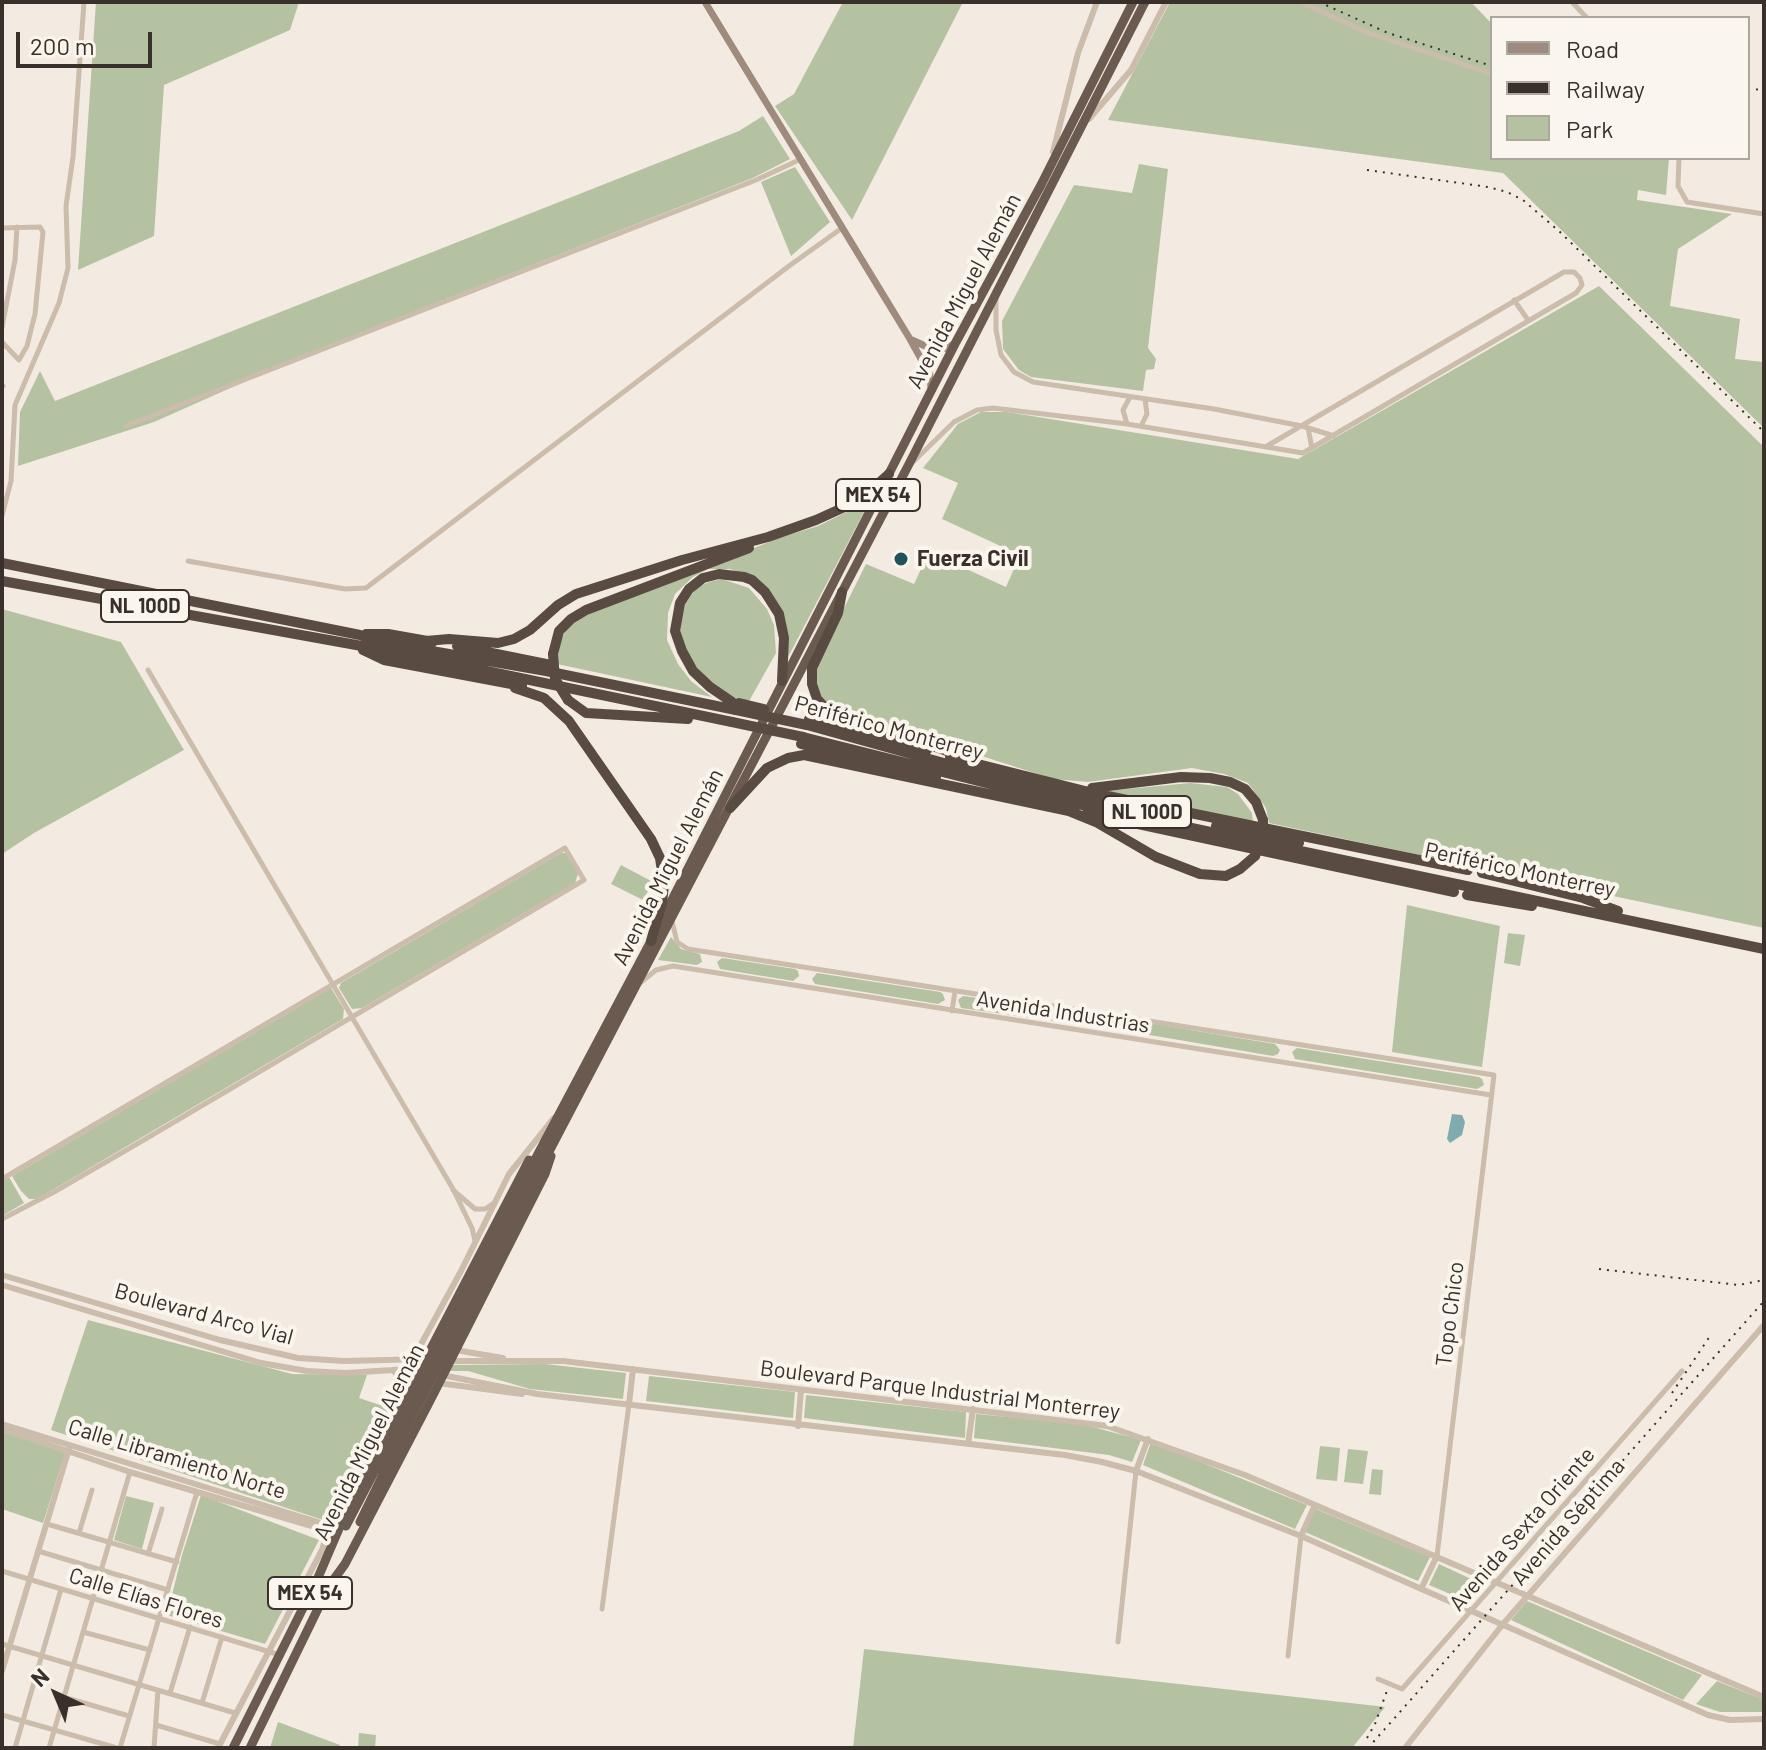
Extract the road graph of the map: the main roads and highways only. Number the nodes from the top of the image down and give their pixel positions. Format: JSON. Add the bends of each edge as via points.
{"nodes":[{"id":1,"x":705,"y":2,"type":"edge"},
{"id":2,"x":1133,"y":2,"type":"edge"},
{"id":3,"x":1145,"y":2,"type":"edge"},
{"id":4,"x":1113,"y":53,"type":"junction"},
{"id":5,"x":910,"y":339,"type":"junction"},
{"id":6,"x":956,"y":342,"type":"junction"},
{"id":7,"x":929,"y":395,"type":"junction"},
{"id":8,"x":889,"y":474,"type":"junction"},
{"id":9,"x":768,"y":537,"type":"junction"},
{"id":10,"x":2,"y":563,"type":"edge"},
{"id":11,"x":2,"y":581,"type":"edge"},
{"id":12,"x":842,"y":592,"type":"junction"},
{"id":13,"x":359,"y":640,"type":"junction"},
{"id":14,"x":426,"y":641,"type":"junction"},
{"id":15,"x":782,"y":681,"type":"junction"},
{"id":16,"x":494,"y":682,"type":"junction"},
{"id":17,"x":736,"y":705,"type":"junction"},
{"id":18,"x":688,"y":719,"type":"junction"},
{"id":19,"x":808,"y":722,"type":"junction"},
{"id":20,"x":731,"y":725,"type":"junction"},
{"id":21,"x":802,"y":740,"type":"junction"},
{"id":22,"x":994,"y":768,"type":"junction"},
{"id":23,"x":1071,"y":787,"type":"junction"},
{"id":24,"x":1007,"y":797,"type":"junction"},
{"id":25,"x":730,"y":808,"type":"junction"},
{"id":26,"x":1069,"y":811,"type":"junction"},
{"id":27,"x":1468,"y":870,"type":"dead end"},
{"id":28,"x":1482,"y":873,"type":"dead end"},
{"id":29,"x":1454,"y":892,"type":"dead end"},
{"id":30,"x":1467,"y":895,"type":"dead end"},
{"id":31,"x":1615,"y":914,"type":"junction"},
{"id":32,"x":651,"y":941,"type":"junction"},
{"id":33,"x":1764,"y":942,"type":"edge"},
{"id":34,"x":1764,"y":949,"type":"edge"},
{"id":35,"x":550,"y":1132,"type":"junction"},
{"id":36,"x":551,"y":1148,"type":"junction"},
{"id":37,"x":526,"y":1186,"type":"junction"},
{"id":38,"x":437,"y":1334,"type":"junction"},
{"id":39,"x":457,"y":1345,"type":"junction"},
{"id":40,"x":409,"y":1389,"type":"junction"},
{"id":41,"x":432,"y":1397,"type":"junction"},
{"id":42,"x":394,"y":1442,"type":"junction"},
{"id":43,"x":317,"y":1580,"type":"junction"},
{"id":44,"x":329,"y":1586,"type":"junction"},
{"id":45,"x":233,"y":1748,"type":"edge"},
{"id":46,"x":250,"y":1748,"type":"edge"}],
"edges":[{"from":1,"to":5,"type":"main road"},
{"from":2,"to":4,"type":"highway","name":"Avenida Miguel Alemán","number":"MEX 54"},
{"from":3,"to":4,"type":"highway","name":"Avenida Miguel Alemán","number":"MEX 54"},
{"from":4,"to":6,"type":"highway","name":"Avenida Miguel Alemán","number":"MEX 54"},
{"from":4,"to":12,"type":"highway","name":"Avenida Miguel Alemán","number":"MEX 54","via":[[1077,135]]},
{"from":5,"to":6,"type":"main road","via":[[934,350]]},
{"from":5,"to":7,"type":"main road","via":[[930,375]]},
{"from":6,"to":7,"type":"highway","name":"Avenida Miguel Alemán","number":"MEX 54"},
{"from":7,"to":8,"type":"highway","name":"Avenida Miguel Alemán","number":"MEX 54"},
{"from":8,"to":9,"type":"highway","via":[[851,505]]},
{"from":8,"to":15,"type":"highway","name":"Avenida Miguel Alemán","number":"MEX 54"},
{"from":9,"to":14,"type":"highway","via":[[585,590],[508,641]]},
{"from":9,"to":18,"type":"highway","bridge":true,"via":[[586,610],[559,631],[553,654],[555,679],[568,700],[586,713]]},
{"from":10,"to":13,"type":"highway","name":"Periférico Monterrey","number":"NL 100D"},
{"from":11,"to":13,"type":"highway","name":"Periférico Monterrey","number":"NL 100D"},
{"from":12,"to":22,"type":"highway","via":[[812,668],[814,692],[822,705],[842,718]]},
{"from":12,"to":25,"type":"highway","name":"Avenida Miguel Alemán","number":"MEX 54"},
{"from":13,"to":14,"type":"highway","via":[[388,634]]},
{"from":13,"to":16,"type":"highway","via":[[384,660]]},
{"from":13,"to":17,"type":"highway","name":"Periférico Monterrey","number":"NL 100D"},
{"from":13,"to":20,"type":"highway","name":"Periférico Monterrey","number":"NL 100D"},
{"from":14,"to":17,"type":"highway"},
{"from":15,"to":17,"type":"highway","via":[[784,638],[779,614],[765,592],[744,577],[703,578],[680,603],[675,631],[693,671]]},
{"from":15,"to":32,"type":"highway","name":"Avenida Miguel Alemán","number":"MEX 54"},
{"from":16,"to":18,"type":"highway"},
{"from":16,"to":32,"type":"highway","via":[[535,694],[557,708],[651,839],[664,885]]},
{"from":17,"to":19,"type":"highway","name":"Periférico Monterrey","number":"NL 100D","bridge":true},
{"from":18,"to":20,"type":"highway"},
{"from":19,"to":22,"type":"highway"},
{"from":19,"to":31,"type":"highway","name":"Periférico Monterrey","number":"NL 100D","via":[[1023,785]]},
{"from":20,"to":21,"type":"highway","name":"Periférico Monterrey","number":"NL 100D","bridge":true},
{"from":21,"to":24,"type":"highway"},
{"from":21,"to":31,"type":"highway","name":"Periférico Monterrey","number":"NL 100D","via":[[1026,793]]},
{"from":22,"to":23,"type":"highway"},
{"from":23,"to":26,"type":"highway","bridge":true,"via":[[1181,777],[1230,782],[1256,802],[1263,838],[1255,856],[1240,869],[1226,876],[1200,874]]},
{"from":23,"to":27,"type":"highway"},
{"from":24,"to":25,"type":"highway","via":[[804,755],[767,768]]},
{"from":24,"to":26,"type":"highway"},
{"from":25,"to":36,"type":"highway","name":"Avenida Miguel Alemán","number":"MEX 54"},
{"from":26,"to":29,"type":"highway"},
{"from":28,"to":31,"type":"highway","via":[[1583,898]]},
{"from":30,"to":31,"type":"highway","via":[[1586,916]]},
{"from":31,"to":33,"type":"highway","name":"Periférico Monterrey","number":"NL 100D"},
{"from":31,"to":34,"type":"highway","name":"Periférico Monterrey","number":"NL 100D"},
{"from":32,"to":35,"type":"highway","name":"Avenida Miguel Alemán","number":"MEX 54"},
{"from":35,"to":37,"type":"highway","name":"Avenida Miguel Alemán","number":"MEX 54"},
{"from":35,"to":38,"type":"highway","via":[[522,1171]]},
{"from":36,"to":37,"type":"highway","name":"Avenida Miguel Alemán","number":"MEX 54"},
{"from":36,"to":39,"type":"highway","via":[[548,1170]]},
{"from":37,"to":42,"type":"highway","name":"Avenida Miguel Alemán","number":"MEX 54","bridge":true},
{"from":38,"to":39,"type":"highway","via":[[442,1349]]},
{"from":38,"to":40,"type":"highway","via":[[418,1359]]},
{"from":39,"to":41,"type":"highway"},
{"from":40,"to":41,"type":"highway"},
{"from":40,"to":43,"type":"highway","via":[[344,1514]]},
{"from":41,"to":44,"type":"highway"},
{"from":42,"to":43,"type":"highway","name":"Avenida Miguel Alemán","number":"MEX 54"},
{"from":42,"to":44,"type":"highway","name":"Avenida Miguel Alemán","number":"MEX 54"},
{"from":43,"to":45,"type":"highway","name":"Avenida Miguel Alemán","number":"MEX 54"},
{"from":44,"to":46,"type":"highway","name":"Avenida Miguel Alemán","number":"MEX 54"}]}
